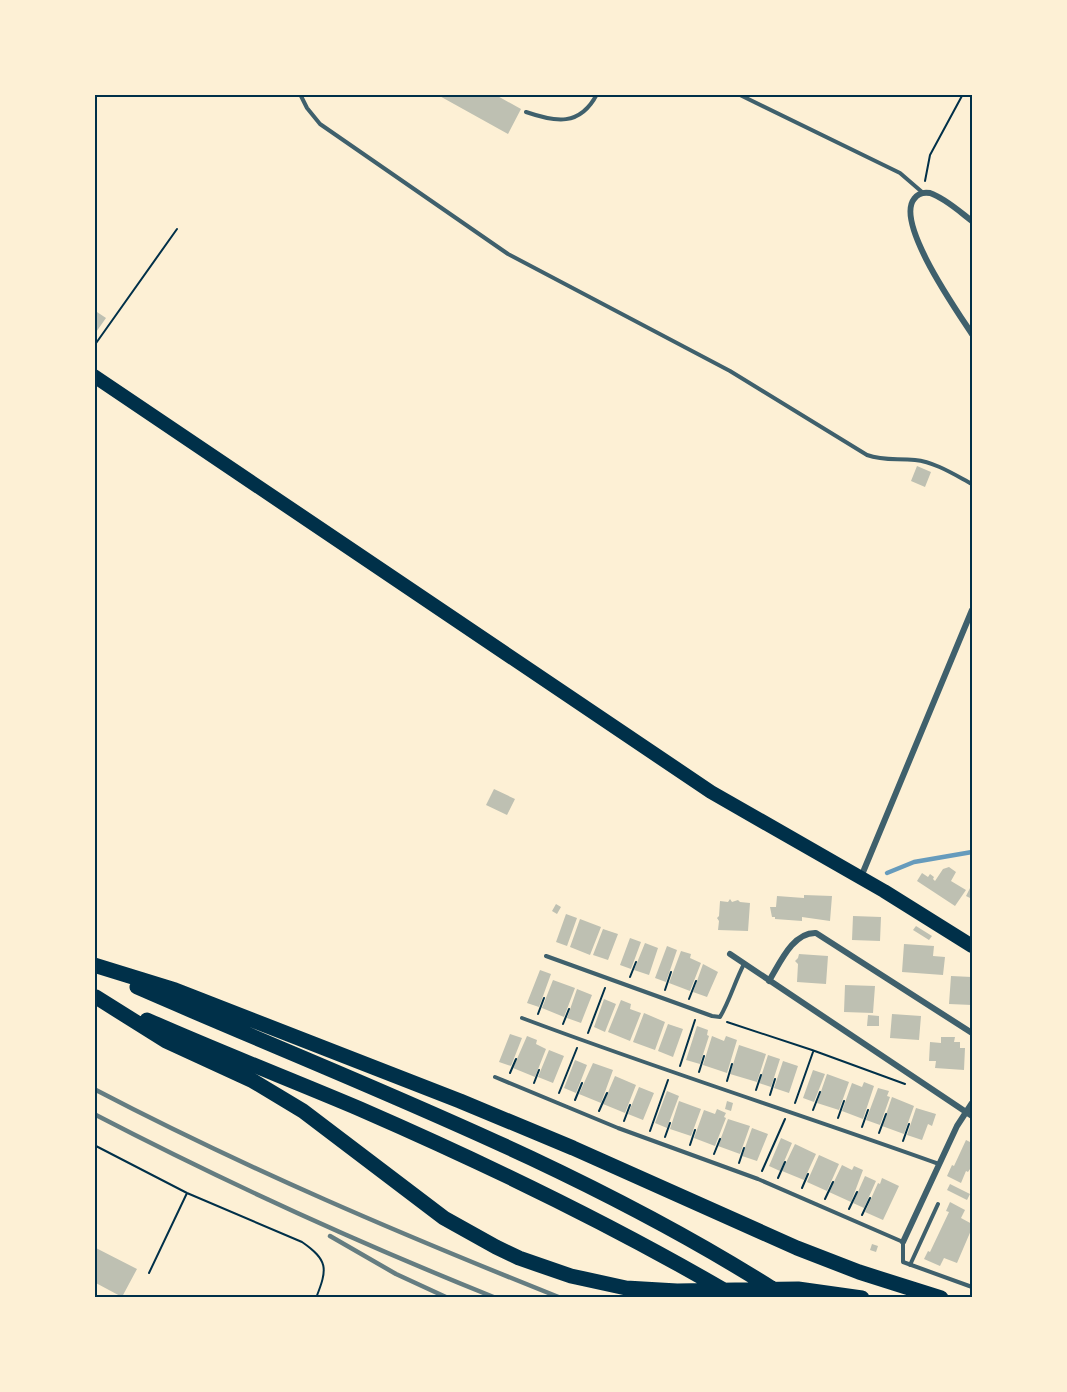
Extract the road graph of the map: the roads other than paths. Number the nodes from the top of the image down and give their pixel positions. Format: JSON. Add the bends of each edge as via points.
{"nodes":[{"id":1,"x":300,"y":94,"type":"edge"},
{"id":2,"x":597,"y":94,"type":"edge"},
{"id":3,"x":738,"y":94,"type":"edge"},
{"id":4,"x":526,"y":112,"type":"dead end"},
{"id":5,"x":923,"y":193,"type":"junction"},
{"id":6,"x":972,"y":221,"type":"edge"},
{"id":7,"x":972,"y":334,"type":"edge"},
{"id":8,"x":94,"y":376,"type":"edge"},
{"id":9,"x":972,"y":484,"type":"edge"},
{"id":10,"x":972,"y":610,"type":"edge"},
{"id":11,"x":861,"y":878,"type":"junction"},
{"id":12,"x":972,"y":946,"type":"edge"},
{"id":13,"x":730,"y":954,"type":"dead end"},
{"id":14,"x":546,"y":956,"type":"dead end"},
{"id":15,"x":744,"y":964,"type":"junction"},
{"id":16,"x":94,"y":966,"type":"edge"},
{"id":17,"x":769,"y":981,"type":"junction"},
{"id":18,"x":95,"y":997,"type":"edge"},
{"id":19,"x":522,"y":1017,"type":"dead end"},
{"id":20,"x":972,"y":1033,"type":"edge"},
{"id":21,"x":495,"y":1077,"type":"dead end"},
{"id":22,"x":972,"y":1103,"type":"edge"},
{"id":23,"x":970,"y":1114,"type":"edge"},
{"id":24,"x":939,"y":1164,"type":"junction"},
{"id":25,"x":938,"y":1204,"type":"dead end"},
{"id":26,"x":903,"y":1242,"type":"junction"},
{"id":27,"x":910,"y":1264,"type":"junction"},
{"id":28,"x":972,"y":1287,"type":"edge"},
{"id":29,"x":856,"y":1296,"type":"edge"},
{"id":30,"x":736,"y":1298,"type":"edge"},
{"id":31,"x":786,"y":1298,"type":"edge"},
{"id":32,"x":941,"y":1298,"type":"edge"}],
"edges":[{"from":1,"to":9,"type":"lane","via":[[320,124],[507,254],[730,371],[867,455],[926,462]]},
{"from":2,"to":4,"type":"lane","via":[[588,109],[568,119],[556,121]]},
{"from":3,"to":5,"type":"lane","via":[[900,173]]},
{"from":5,"to":6,"type":"street","via":[[936,196]]},
{"from":5,"to":7,"type":"street","via":[[911,204],[911,223],[929,264]]},
{"from":8,"to":11,"type":"main road","via":[[687,777]]},
{"from":10,"to":11,"type":"street"},
{"from":11,"to":12,"type":"main road"},
{"from":13,"to":15,"type":"street"},
{"from":14,"to":15,"type":"lane","via":[[720,1017]]},
{"from":15,"to":17,"type":"street"},
{"from":16,"to":31,"type":"highway","via":[[542,1163],[645,1216]]},
{"from":16,"to":32,"type":"highway","via":[[175,990],[460,1101],[796,1248]]},
{"from":17,"to":20,"type":"street","via":[[797,940],[816,933]]},
{"from":17,"to":23,"type":"street"},
{"from":18,"to":29,"type":"highway","via":[[166,1041],[253,1081],[303,1111],[444,1218],[537,1265],[626,1288],[778,1288]]},
{"from":18,"to":30,"type":"highway","via":[[490,1168],[588,1215]]},
{"from":19,"to":24,"type":"lane"},
{"from":21,"to":26,"type":"lane","via":[[620,1129],[758,1179]]},
{"from":22,"to":23,"type":"street"},
{"from":23,"to":24,"type":"street","via":[[957,1126]]},
{"from":24,"to":26,"type":"street"},
{"from":25,"to":27,"type":"lane"},
{"from":26,"to":27,"type":"lane","via":[[903,1262]]},
{"from":27,"to":28,"type":"lane"}]}
